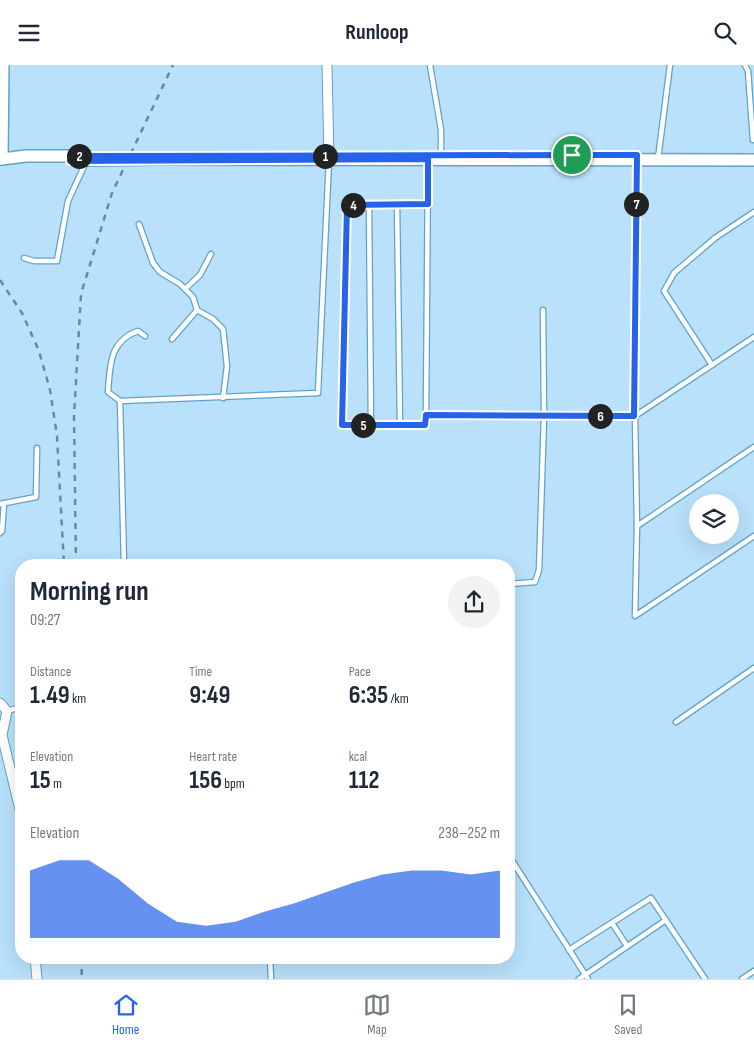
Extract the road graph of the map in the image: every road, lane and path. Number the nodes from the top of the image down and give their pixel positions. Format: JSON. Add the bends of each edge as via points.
{"nodes":[{"id":1,"x":4,"y":65,"type":"edge"},
{"id":2,"x":327,"y":65,"type":"edge"},
{"id":3,"x":430,"y":65,"type":"edge"},
{"id":4,"x":670,"y":65,"type":"edge"},
{"id":5,"x":745,"y":65,"type":"edge"},
{"id":6,"x":753,"y":140,"type":"edge"},
{"id":7,"x":754,"y":155,"type":"edge"},
{"id":8,"x":329,"y":157,"type":"junction"},
{"id":9,"x":428,"y":157,"type":"junction"},
{"id":10,"x":441,"y":157,"type":"junction"},
{"id":11,"x":87,"y":158,"type":"junction"},
{"id":12,"x":637,"y":158,"type":"junction"},
{"id":13,"x":658,"y":158,"type":"junction"},
{"id":14,"x":754,"y":159,"type":"edge"},
{"id":15,"x":397,"y":204,"type":"junction"},
{"id":16,"x":428,"y":204,"type":"junction"},
{"id":17,"x":370,"y":205,"type":"junction"},
{"id":18,"x":754,"y":212,"type":"edge"},
{"id":19,"x":138,"y":224,"type":"dead end"},
{"id":20,"x":211,"y":254,"type":"dead end"},
{"id":21,"x":24,"y":258,"type":"dead end"},
{"id":22,"x":185,"y":289,"type":"junction"},
{"id":23,"x":197,"y":310,"type":"junction"},
{"id":24,"x":542,"y":311,"type":"dead end"},
{"id":25,"x":144,"y":336,"type":"dead end"},
{"id":26,"x":754,"y":337,"type":"edge"},
{"id":27,"x":172,"y":339,"type":"dead end"},
{"id":28,"x":712,"y":365,"type":"junction"},
{"id":29,"x":223,"y":398,"type":"junction"},
{"id":30,"x":120,"y":401,"type":"junction"},
{"id":31,"x":426,"y":415,"type":"junction"},
{"id":32,"x":544,"y":415,"type":"junction"},
{"id":33,"x":634,"y":416,"type":"junction"},
{"id":34,"x":372,"y":425,"type":"junction"},
{"id":35,"x":400,"y":425,"type":"junction"},
{"id":36,"x":754,"y":447,"type":"edge"},
{"id":37,"x":37,"y":448,"type":"dead end"},
{"id":38,"x":2,"y":503,"type":"edge"},
{"id":39,"x":636,"y":526,"type":"junction"},
{"id":40,"x":0,"y":533,"type":"edge"},
{"id":41,"x":754,"y":536,"type":"edge"},
{"id":42,"x":124,"y":559,"type":"edge"},
{"id":43,"x":515,"y":584,"type":"edge"},
{"id":44,"x":754,"y":668,"type":"edge"},
{"id":45,"x":0,"y":703,"type":"edge"},
{"id":46,"x":15,"y":709,"type":"edge"},
{"id":47,"x":7,"y":711,"type":"junction"},
{"id":48,"x":676,"y":722,"type":"dead end"},
{"id":49,"x":15,"y":789,"type":"edge"},
{"id":50,"x":515,"y":865,"type":"edge"},
{"id":51,"x":666,"y":920,"type":"junction"},
{"id":52,"x":612,"y":923,"type":"junction"},
{"id":53,"x":627,"y":946,"type":"junction"},
{"id":54,"x":569,"y":950,"type":"junction"},
{"id":55,"x":36,"y":964,"type":"edge"},
{"id":56,"x":270,"y":964,"type":"edge"},
{"id":57,"x":754,"y":971,"type":"edge"},
{"id":58,"x":587,"y":977,"type":"edge"},
{"id":59,"x":37,"y":979,"type":"edge"},
{"id":60,"x":271,"y":979,"type":"edge"},
{"id":61,"x":579,"y":979,"type":"edge"},
{"id":62,"x":705,"y":979,"type":"edge"},
{"id":63,"x":742,"y":979,"type":"edge"}],
"edges":[{"from":1,"to":11,"type":"main road","via":[[2,159]]},
{"from":2,"to":8,"type":"street"},
{"from":3,"to":10,"type":"lane","via":[[441,130]]},
{"from":4,"to":13,"type":"lane"},
{"from":5,"to":6,"type":"lane"},
{"from":7,"to":13,"type":"main road"},
{"from":8,"to":9,"type":"main road"},
{"from":8,"to":11,"type":"main road","bridge":true},
{"from":8,"to":29,"type":"lane","via":[[318,393]]},
{"from":9,"to":10,"type":"main road"},
{"from":9,"to":16,"type":"lane"},
{"from":10,"to":12,"type":"main road"},
{"from":11,"to":21,"type":"lane","via":[[68,201],[57,261]]},
{"from":12,"to":13,"type":"main road"},
{"from":12,"to":33,"type":"lane"},
{"from":13,"to":14,"type":"main road"},
{"from":15,"to":16,"type":"lane"},
{"from":15,"to":17,"type":"lane"},
{"from":15,"to":35,"type":"lane"},
{"from":16,"to":31,"type":"lane"},
{"from":17,"to":34,"type":"lane"},
{"from":17,"to":34,"type":"lane","via":[[347,205],[342,425]]},
{"from":18,"to":28,"type":"lane","via":[[715,238],[674,273],[664,291]]},
{"from":19,"to":22,"type":"lane","via":[[153,263],[160,272]]},
{"from":20,"to":22,"type":"lane","via":[[200,275]]},
{"from":22,"to":23,"type":"lane"},
{"from":23,"to":27,"type":"lane"},
{"from":23,"to":29,"type":"lane","via":[[223,329],[227,366]]},
{"from":24,"to":32,"type":"lane"},
{"from":25,"to":30,"type":"lane","via":[[138,331],[118,343],[111,362],[108,392]]},
{"from":26,"to":28,"type":"lane"},
{"from":28,"to":33,"type":"lane"},
{"from":29,"to":30,"type":"lane"},
{"from":30,"to":42,"type":"lane"},
{"from":31,"to":32,"type":"lane"},
{"from":31,"to":35,"type":"lane","via":[[425,425]]},
{"from":32,"to":33,"type":"lane"},
{"from":32,"to":43,"type":"lane","via":[[539,570],[535,582]]},
{"from":33,"to":39,"type":"lane"},
{"from":34,"to":35,"type":"lane"},
{"from":36,"to":39,"type":"lane"},
{"from":37,"to":38,"type":"lane","via":[[36,497]]},
{"from":38,"to":40,"type":"lane"},
{"from":39,"to":41,"type":"lane","via":[[635,616]]},
{"from":44,"to":48,"type":"lane"},
{"from":45,"to":47,"type":"street"},
{"from":46,"to":47,"type":"lane"},
{"from":47,"to":49,"type":"street","via":[[2,735]]},
{"from":50,"to":54,"type":"lane"},
{"from":51,"to":52,"type":"lane","via":[[651,897]]},
{"from":51,"to":53,"type":"lane"},
{"from":51,"to":62,"type":"lane"},
{"from":52,"to":53,"type":"lane"},
{"from":52,"to":54,"type":"lane"},
{"from":53,"to":58,"type":"lane"},
{"from":54,"to":58,"type":"lane"},
{"from":55,"to":59,"type":"street"},
{"from":56,"to":60,"type":"lane"},
{"from":57,"to":63,"type":"lane"},
{"from":58,"to":61,"type":"lane"}]}
